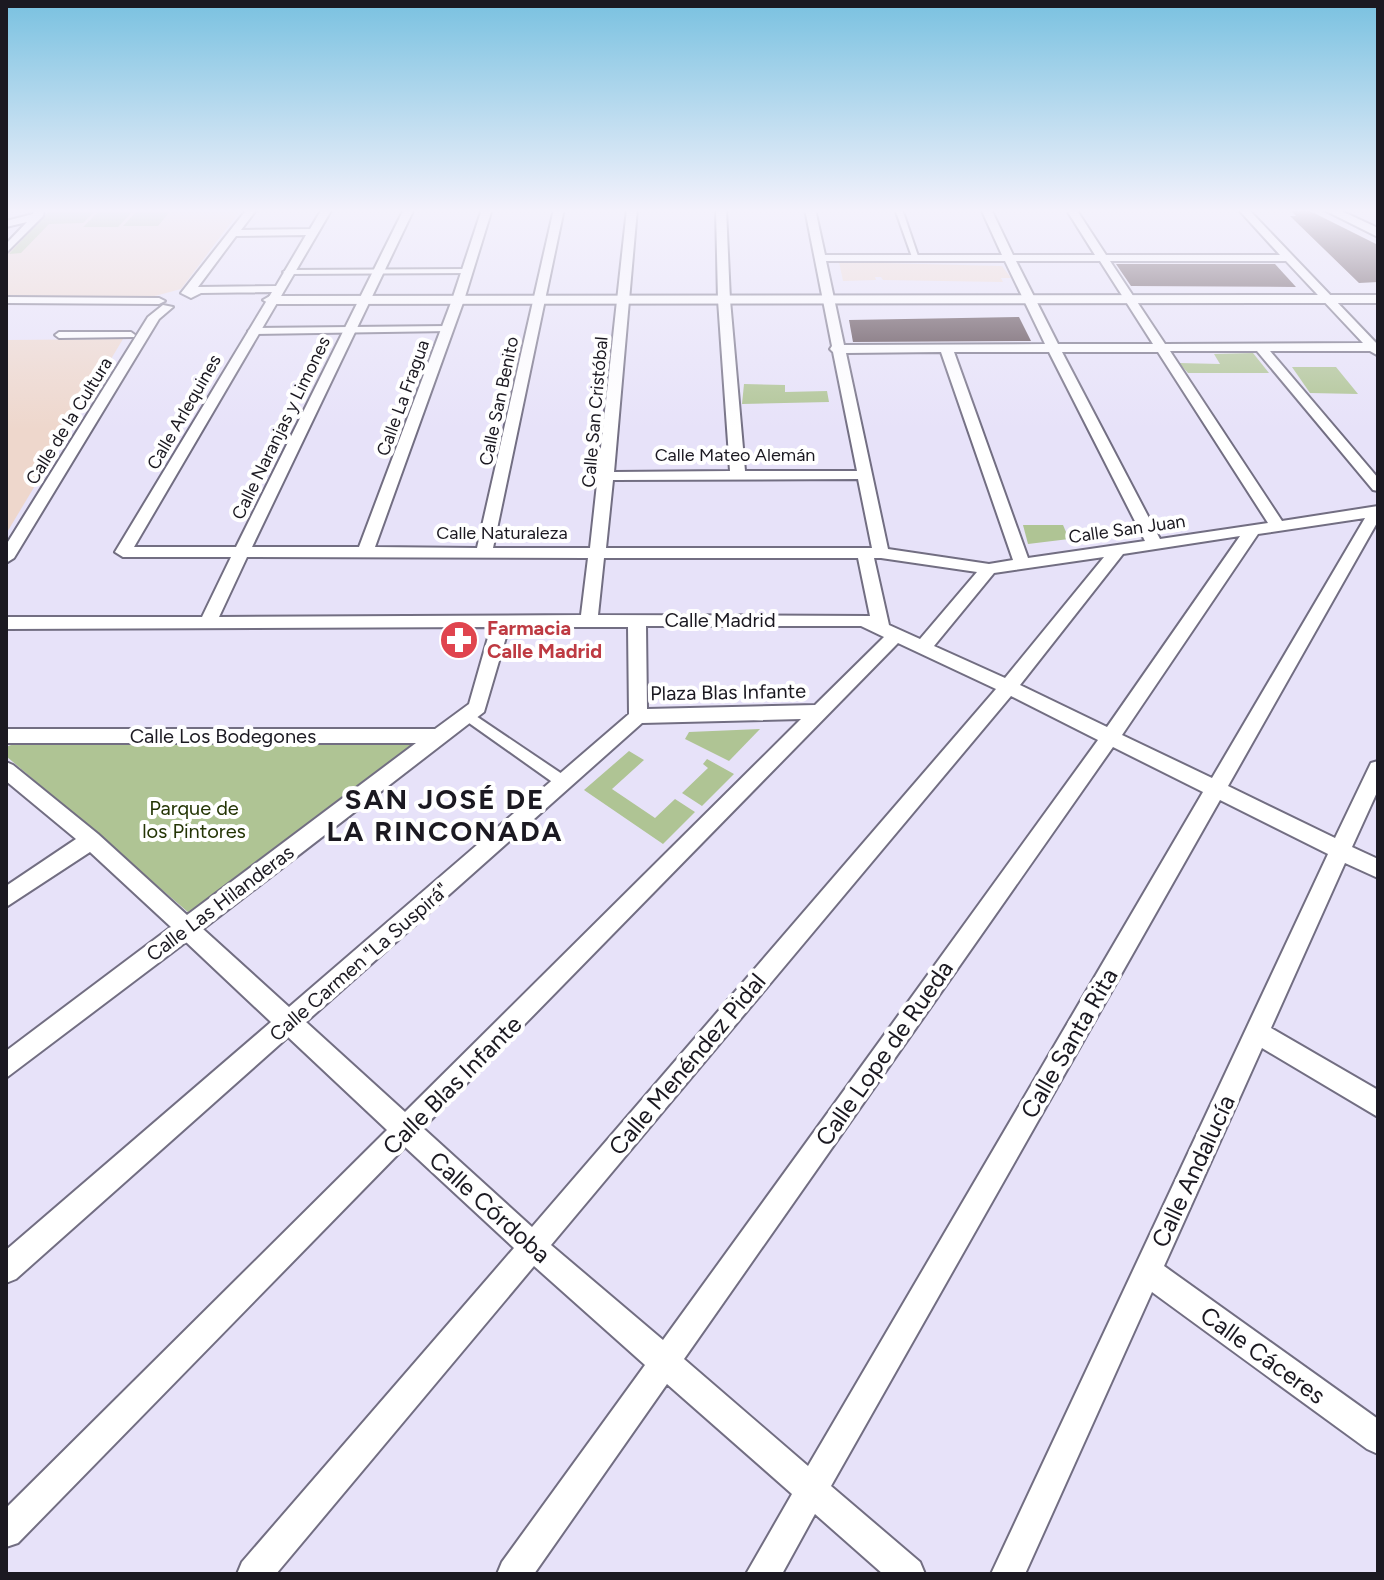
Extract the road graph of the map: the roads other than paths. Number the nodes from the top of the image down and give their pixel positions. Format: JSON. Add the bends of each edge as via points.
{"nodes":[{"id":1,"x":199,"y":283,"type":"edge"},
{"id":2,"x":280,"y":283,"type":"edge"},
{"id":3,"x":372,"y":283,"type":"edge"},
{"id":4,"x":463,"y":283,"type":"edge"},
{"id":5,"x":543,"y":283,"type":"edge"},
{"id":6,"x":625,"y":283,"type":"edge"},
{"id":7,"x":723,"y":283,"type":"edge"},
{"id":8,"x":824,"y":283,"type":"edge"},
{"id":9,"x":1021,"y":283,"type":"edge"},
{"id":10,"x":1118,"y":283,"type":"edge"},
{"id":11,"x":1312,"y":283,"type":"edge"},
{"id":12,"x":273,"y":294,"type":"junction"},
{"id":13,"x":190,"y":296,"type":"junction"},
{"id":14,"x":623,"y":299,"type":"junction"},
{"id":15,"x":1028,"y":299,"type":"junction"},
{"id":16,"x":1128,"y":299,"type":"junction"},
{"id":17,"x":1327,"y":299,"type":"junction"},
{"id":18,"x":1378,"y":299,"type":"edge"},
{"id":19,"x":6,"y":300,"type":"edge"},
{"id":20,"x":364,"y":300,"type":"junction"},
{"id":21,"x":458,"y":300,"type":"junction"},
{"id":22,"x":539,"y":300,"type":"junction"},
{"id":23,"x":724,"y":300,"type":"junction"},
{"id":24,"x":828,"y":300,"type":"junction"},
{"id":25,"x":163,"y":304,"type":"junction"},
{"id":26,"x":447,"y":329,"type":"junction"},
{"id":27,"x":349,"y":330,"type":"junction"},
{"id":28,"x":252,"y":331,"type":"junction"},
{"id":29,"x":59,"y":335,"type":"dead end"},
{"id":30,"x":131,"y":335,"type":"dead end"},
{"id":31,"x":1160,"y":347,"type":"junction"},
{"id":32,"x":1260,"y":347,"type":"junction"},
{"id":33,"x":946,"y":348,"type":"junction"},
{"id":34,"x":1055,"y":348,"type":"junction"},
{"id":35,"x":836,"y":349,"type":"junction"},
{"id":36,"x":1376,"y":349,"type":"edge"},
{"id":37,"x":738,"y":475,"type":"junction"},
{"id":38,"x":863,"y":475,"type":"junction"},
{"id":39,"x":607,"y":476,"type":"junction"},
{"id":40,"x":1377,"y":503,"type":"edge"},
{"id":41,"x":1278,"y":527,"type":"junction"},
{"id":42,"x":1252,"y":531,"type":"junction"},
{"id":43,"x":1155,"y":545,"type":"junction"},
{"id":44,"x":1117,"y":551,"type":"junction"},
{"id":45,"x":123,"y":552,"type":"joint"},
{"id":46,"x":240,"y":553,"type":"junction"},
{"id":47,"x":365,"y":553,"type":"junction"},
{"id":48,"x":484,"y":553,"type":"junction"},
{"id":49,"x":598,"y":553,"type":"junction"},
{"id":50,"x":873,"y":553,"type":"junction"},
{"id":51,"x":6,"y":558,"type":"edge"},
{"id":52,"x":1022,"y":564,"type":"junction"},
{"id":53,"x":989,"y":569,"type":"junction"},
{"id":54,"x":589,"y":619,"type":"junction"},
{"id":55,"x":502,"y":620,"type":"junction"},
{"id":56,"x":637,"y":620,"type":"junction"},
{"id":57,"x":208,"y":621,"type":"junction"},
{"id":58,"x":6,"y":623,"type":"edge"},
{"id":59,"x":888,"y":632,"type":"junction"},
{"id":60,"x":923,"y":648,"type":"junction"},
{"id":61,"x":1008,"y":687,"type":"junction"},
{"id":62,"x":820,"y":712,"type":"junction"},
{"id":63,"x":467,"y":715,"type":"junction"},
{"id":64,"x":638,"y":716,"type":"junction"},
{"id":65,"x":6,"y":736,"type":"edge"},
{"id":66,"x":441,"y":736,"type":"junction"},
{"id":67,"x":1110,"y":737,"type":"junction"},
{"id":68,"x":1378,"y":768,"type":"edge"},
{"id":69,"x":6,"y":770,"type":"edge"},
{"id":70,"x":563,"y":782,"type":"junction"},
{"id":71,"x":1214,"y":789,"type":"junction"},
{"id":72,"x":91,"y":840,"type":"junction"},
{"id":73,"x":1341,"y":851,"type":"junction"},
{"id":74,"x":1378,"y":869,"type":"edge"},
{"id":75,"x":6,"y":898,"type":"edge"},
{"id":76,"x":186,"y":928,"type":"junction"},
{"id":77,"x":289,"y":1025,"type":"junction"},
{"id":78,"x":1256,"y":1032,"type":"junction"},
{"id":79,"x":6,"y":1066,"type":"edge"},
{"id":80,"x":1378,"y":1104,"type":"edge"},
{"id":81,"x":407,"y":1131,"type":"junction"},
{"id":82,"x":533,"y":1247,"type":"junction"},
{"id":83,"x":6,"y":1269,"type":"edge"},
{"id":84,"x":1147,"y":1271,"type":"junction"},
{"id":85,"x":664,"y":1362,"type":"junction"},
{"id":86,"x":1378,"y":1438,"type":"edge"},
{"id":87,"x":810,"y":1493,"type":"junction"},
{"id":88,"x":6,"y":1531,"type":"edge"},
{"id":89,"x":254,"y":1574,"type":"edge"},
{"id":90,"x":514,"y":1574,"type":"edge"},
{"id":91,"x":763,"y":1574,"type":"edge"},
{"id":92,"x":908,"y":1574,"type":"edge"},
{"id":93,"x":1008,"y":1574,"type":"edge"}],
"edges":[{"from":1,"to":13,"type":"street"},
{"from":2,"to":12,"type":"street","name":"Calle Arlequines"},
{"from":3,"to":20,"type":"street","name":"Calle Naranjas y Limones"},
{"from":4,"to":21,"type":"street","name":"Calle La Fragua"},
{"from":5,"to":22,"type":"street","name":"Calle San Benito"},
{"from":6,"to":14,"type":"street","name":"Calle San Cristóbal"},
{"from":7,"to":23,"type":"street"},
{"from":8,"to":24,"type":"street"},
{"from":9,"to":15,"type":"street"},
{"from":10,"to":16,"type":"street"},
{"from":11,"to":17,"type":"street"},
{"from":12,"to":13,"type":"street"},
{"from":12,"to":20,"type":"street"},
{"from":12,"to":28,"type":"street","name":"Calle Arlequines"},
{"from":13,"to":25,"type":"street"},
{"from":14,"to":22,"type":"street"},
{"from":14,"to":23,"type":"street"},
{"from":14,"to":39,"type":"street","name":"Calle San Cristóbal"},
{"from":15,"to":16,"type":"street"},
{"from":15,"to":24,"type":"street"},
{"from":15,"to":34,"type":"street"},
{"from":16,"to":17,"type":"street"},
{"from":16,"to":31,"type":"street"},
{"from":17,"to":18,"type":"street"},
{"from":17,"to":36,"type":"street"},
{"from":19,"to":25,"type":"street"},
{"from":20,"to":21,"type":"street"},
{"from":20,"to":27,"type":"street","name":"Calle Naranjas y Limones"},
{"from":21,"to":22,"type":"street"},
{"from":21,"to":26,"type":"street","name":"Calle La Fragua"},
{"from":22,"to":48,"type":"street","name":"Calle San Benito"},
{"from":23,"to":24,"type":"street"},
{"from":23,"to":37,"type":"street"},
{"from":24,"to":35,"type":"street"},
{"from":25,"to":51,"type":"street","name":"Calle de la Cultura"},
{"from":26,"to":27,"type":"street"},
{"from":26,"to":47,"type":"street","name":"Calle La Fragua"},
{"from":27,"to":28,"type":"street"},
{"from":27,"to":46,"type":"street","name":"Calle Naranjas y Limones"},
{"from":28,"to":45,"type":"street","name":"Calle Arlequines"},
{"from":29,"to":30,"type":"street"},
{"from":31,"to":32,"type":"street"},
{"from":31,"to":34,"type":"street"},
{"from":31,"to":41,"type":"street"},
{"from":32,"to":36,"type":"street"},
{"from":32,"to":40,"type":"street"},
{"from":33,"to":34,"type":"street"},
{"from":33,"to":35,"type":"street"},
{"from":33,"to":52,"type":"street"},
{"from":34,"to":43,"type":"street"},
{"from":35,"to":38,"type":"street"},
{"from":37,"to":38,"type":"street","name":"Calle Mateo Alemán"},
{"from":37,"to":39,"type":"street","name":"Calle Mateo Alemán"},
{"from":38,"to":50,"type":"street"},
{"from":39,"to":49,"type":"street","name":"Calle San Cristóbal"},
{"from":40,"to":41,"type":"street","name":"Calle San Juan"},
{"from":40,"to":71,"type":"street","name":"Calle Santa Rita"},
{"from":41,"to":42,"type":"street","name":"Calle San Juan"},
{"from":42,"to":43,"type":"street","name":"Calle San Juan"},
{"from":42,"to":67,"type":"street","name":"Calle Lope de Rueda"},
{"from":43,"to":44,"type":"street","name":"Calle San Juan"},
{"from":44,"to":52,"type":"street","name":"Calle San Juan"},
{"from":44,"to":61,"type":"street","name":"Calle Menéndez Pidal"},
{"from":45,"to":46,"type":"street","name":"Calle Naturaleza"},
{"from":46,"to":47,"type":"street","name":"Calle Naturaleza"},
{"from":46,"to":57,"type":"street","name":"Calle Naranjas y Limones"},
{"from":47,"to":48,"type":"street","name":"Calle Naturaleza"},
{"from":48,"to":49,"type":"street","name":"Calle Naturaleza"},
{"from":49,"to":50,"type":"street","name":"Calle Naturaleza"},
{"from":49,"to":54,"type":"street","name":"Calle San Cristóbal"},
{"from":50,"to":53,"type":"street","name":"Calle San Juan"},
{"from":50,"to":59,"type":"street"},
{"from":52,"to":53,"type":"street","name":"Calle San Juan"},
{"from":53,"to":60,"type":"street"},
{"from":54,"to":55,"type":"street","name":"Calle Madrid"},
{"from":54,"to":56,"type":"street","name":"Calle Madrid"},
{"from":55,"to":57,"type":"street","name":"Calle Madrid"},
{"from":55,"to":63,"type":"street","name":"Calle Las Hilanderas","via":[[477,707]]},
{"from":56,"to":59,"type":"street","name":"Calle Madrid","via":[[863,620]]},
{"from":56,"to":64,"type":"street"},
{"from":57,"to":58,"type":"street","name":"Calle Madrid"},
{"from":59,"to":60,"type":"street","name":"Calle Madrid"},
{"from":59,"to":62,"type":"street","name":"Calle Blas Infante"},
{"from":60,"to":61,"type":"street","name":"Calle Madrid"},
{"from":61,"to":67,"type":"street","name":"Calle Madrid"},
{"from":61,"to":82,"type":"street","name":"Calle Menéndez Pidal"},
{"from":62,"to":64,"type":"street","name":"Plaza Blas Infante"},
{"from":62,"to":81,"type":"street","name":"Calle Blas Infante"},
{"from":63,"to":66,"type":"street","name":"Calle Las Hilanderas"},
{"from":63,"to":70,"type":"street"},
{"from":64,"to":70,"type":"street","name":"Calle Carmen \"La Suspirá\""},
{"from":65,"to":66,"type":"street","name":"Calle Los Bodegones"},
{"from":66,"to":76,"type":"street","name":"Calle Las Hilanderas"},
{"from":67,"to":71,"type":"street","name":"Calle Madrid"},
{"from":67,"to":85,"type":"street","name":"Calle Lope de Rueda"},
{"from":68,"to":73,"type":"street","name":"Calle Andalucía"},
{"from":69,"to":72,"type":"street","name":"Calle Córdoba"},
{"from":70,"to":77,"type":"street","name":"Calle Carmen \"La Suspirá\""},
{"from":71,"to":73,"type":"street","name":"Calle Madrid"},
{"from":71,"to":87,"type":"street","name":"Calle Santa Rita"},
{"from":72,"to":75,"type":"street"},
{"from":72,"to":76,"type":"street","name":"Calle Córdoba"},
{"from":73,"to":74,"type":"street","name":"Calle Madrid"},
{"from":73,"to":78,"type":"street","name":"Calle Andalucía"},
{"from":76,"to":77,"type":"street","name":"Calle Córdoba"},
{"from":76,"to":79,"type":"street","name":"Calle Las Hilanderas"},
{"from":77,"to":81,"type":"street","name":"Calle Córdoba"},
{"from":77,"to":83,"type":"street","name":"Calle Carmen \"La Suspirá\""},
{"from":78,"to":80,"type":"street"},
{"from":78,"to":84,"type":"street","name":"Calle Andalucía"},
{"from":81,"to":82,"type":"street","name":"Calle Córdoba"},
{"from":81,"to":88,"type":"street","name":"Calle Blas Infante"},
{"from":82,"to":85,"type":"street","name":"Calle Córdoba"},
{"from":82,"to":89,"type":"street","name":"Calle Menéndez Pidal"},
{"from":84,"to":86,"type":"street","name":"Calle Cáceres"},
{"from":84,"to":93,"type":"street","name":"Calle Andalucía"},
{"from":85,"to":87,"type":"street","name":"Calle Córdoba"},
{"from":85,"to":90,"type":"street","name":"Calle Lope de Rueda"},
{"from":87,"to":91,"type":"street","name":"Calle Santa Rita"},
{"from":87,"to":92,"type":"street","name":"Calle Córdoba"}]}
